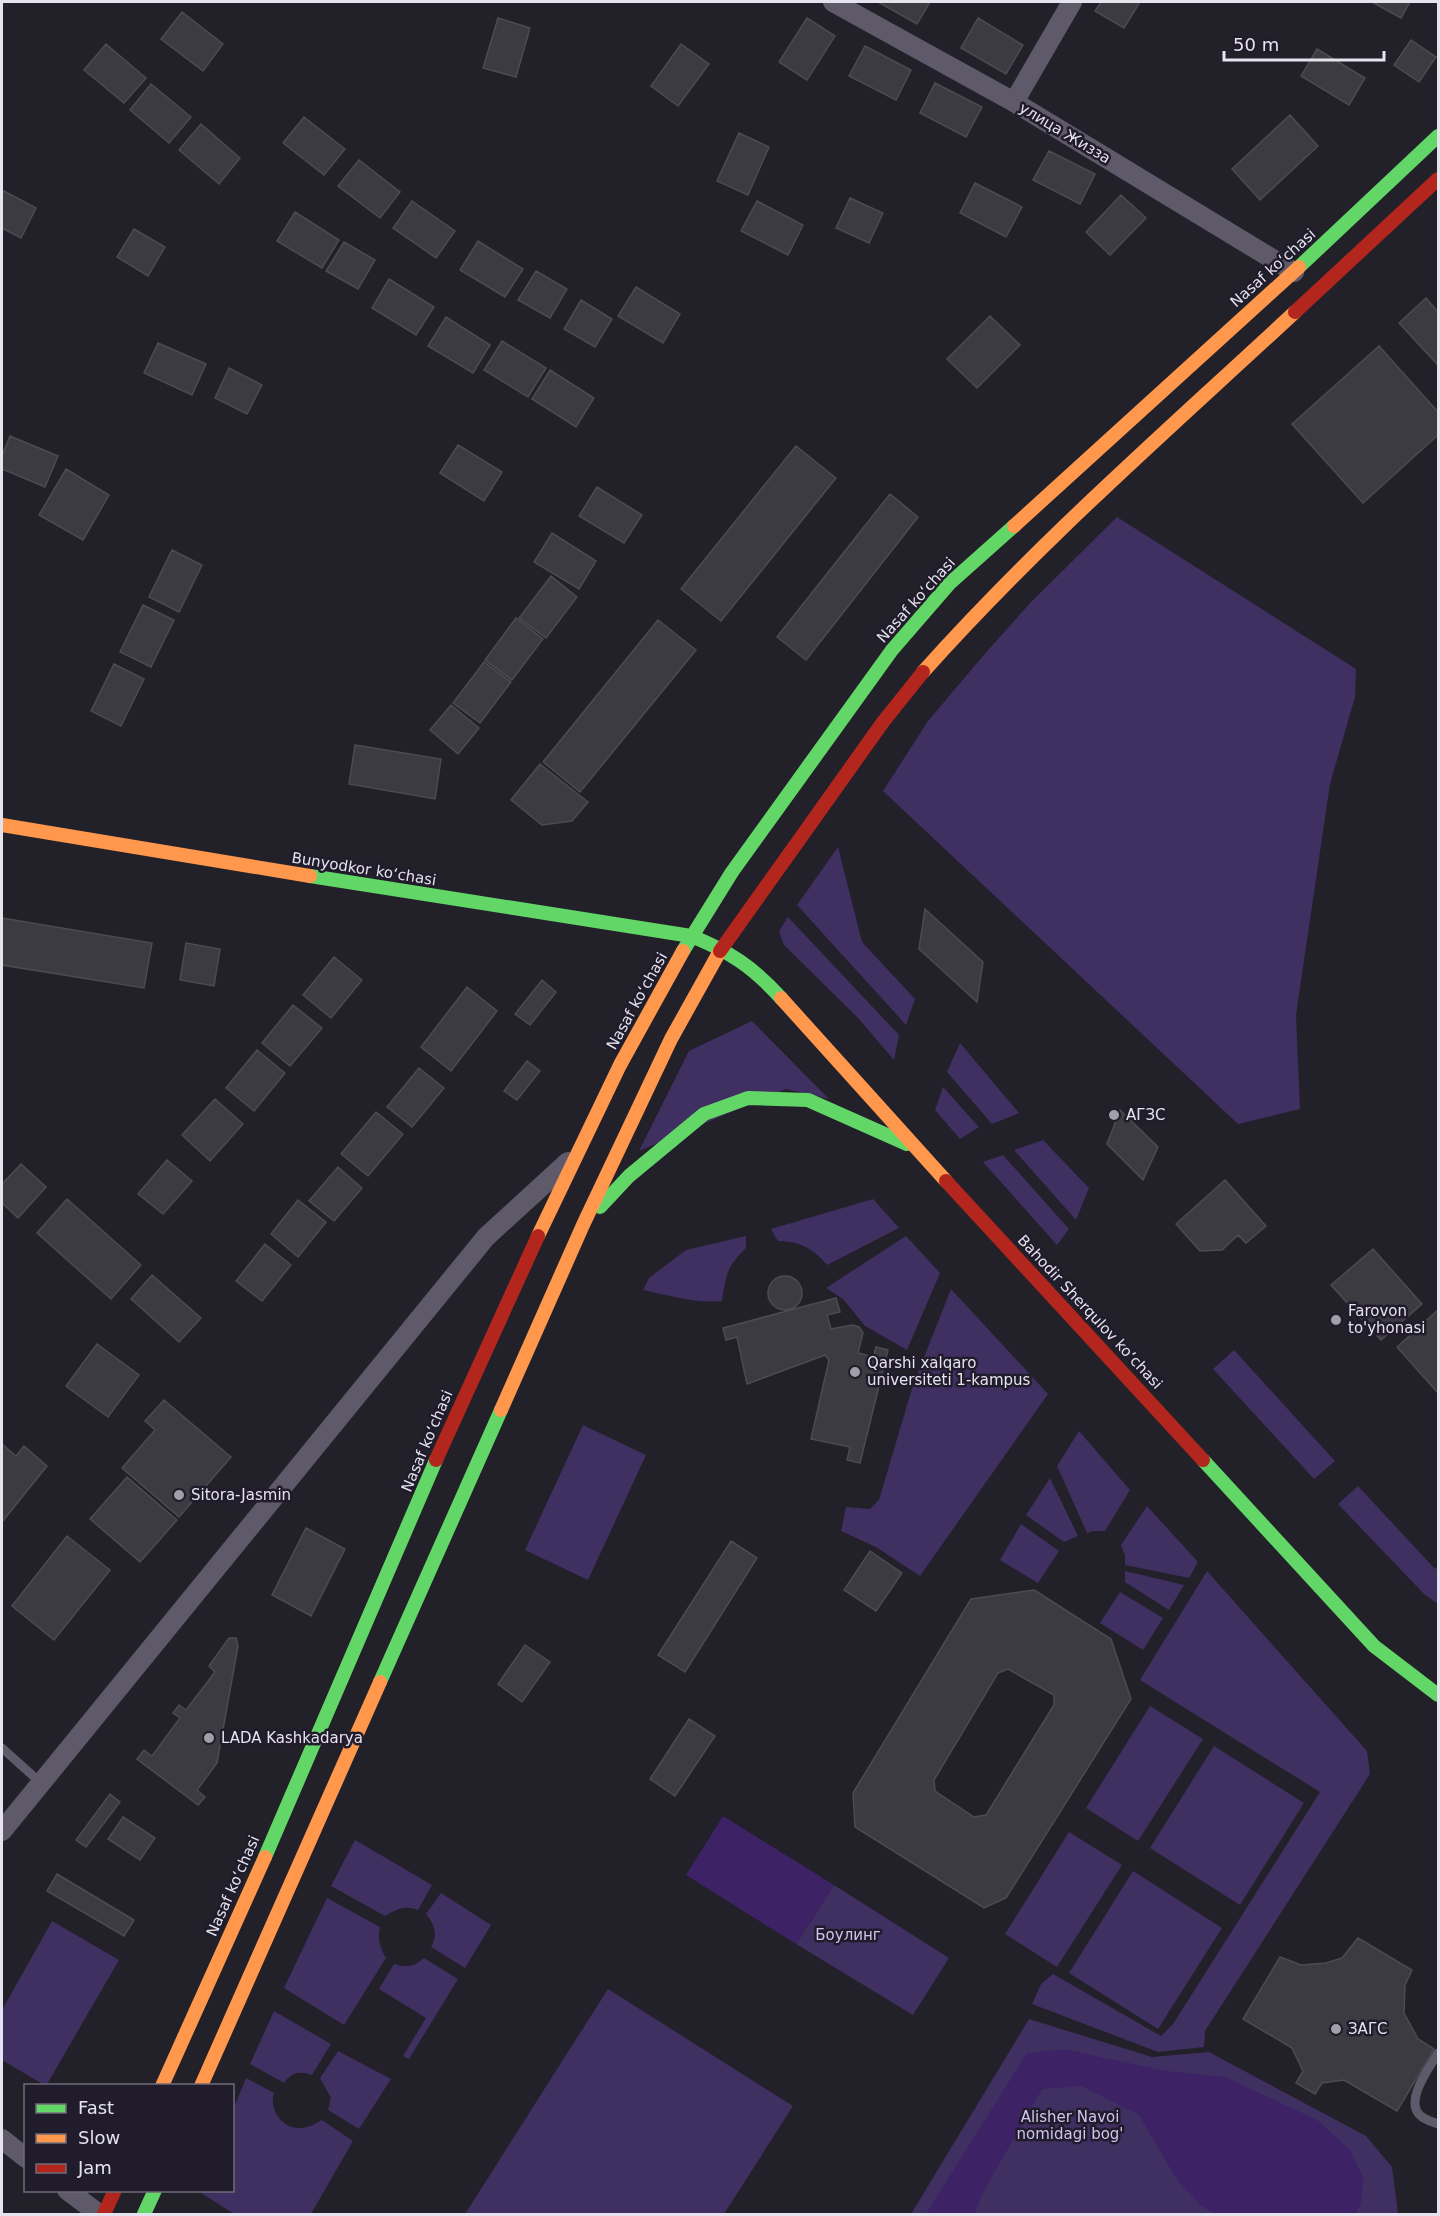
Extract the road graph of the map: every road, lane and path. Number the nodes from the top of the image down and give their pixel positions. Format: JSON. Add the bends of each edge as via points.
{"nodes":[{"id":1,"x":833,"y":2,"type":"edge"},
{"id":2,"x":1072,"y":2,"type":"edge"},
{"id":3,"x":1014,"y":102,"type":"junction"},
{"id":4,"x":1438,"y":136,"type":"edge"},
{"id":5,"x":1438,"y":179,"type":"edge"},
{"id":6,"x":1294,"y":272,"type":"junction"},
{"id":7,"x":2,"y":825,"type":"edge"},
{"id":8,"x":691,"y":936,"type":"junction"},
{"id":9,"x":721,"y":948,"type":"junction"},
{"id":10,"x":917,"y":1148,"type":"junction"},
{"id":11,"x":574,"y":1156,"type":"junction"},
{"id":12,"x":583,"y":1225,"type":"junction"},
{"id":13,"x":1438,"y":1695,"type":"edge"},
{"id":14,"x":5,"y":1751,"type":"edge"},
{"id":15,"x":2,"y":1764,"type":"edge"},
{"id":16,"x":41,"y":1783,"type":"junction"},
{"id":17,"x":2,"y":1831,"type":"edge"},
{"id":18,"x":1438,"y":2053,"type":"edge"},
{"id":19,"x":162,"y":2084,"type":"edge"},
{"id":20,"x":201,"y":2084,"type":"edge"},
{"id":21,"x":1438,"y":2124,"type":"edge"},
{"id":22,"x":2,"y":2139,"type":"edge"},
{"id":23,"x":24,"y":2156,"type":"edge"},
{"id":24,"x":70,"y":2192,"type":"edge"},
{"id":25,"x":114,"y":2192,"type":"edge"},
{"id":26,"x":154,"y":2192,"type":"edge"},
{"id":27,"x":99,"y":2214,"type":"edge"},
{"id":28,"x":104,"y":2214,"type":"edge"},
{"id":29,"x":144,"y":2214,"type":"edge"}],
"edges":[{"from":1,"to":3,"type":"street","name":"улица Жизза"},
{"from":2,"to":3,"type":"street"},
{"from":3,"to":6,"type":"street","name":"улица Жизза"},
{"from":4,"to":6,"type":"main road","name":"Nasaf ko‘chasi"},
{"from":5,"to":9,"type":"main road","via":[[975,614],[883,722]]},
{"from":6,"to":8,"type":"main road","name":"Nasaf ko‘chasi","via":[[950,584],[892,650],[833,729]]},
{"from":7,"to":8,"type":"main road","name":"Bunyodkor koʻchasi"},
{"from":8,"to":9,"type":"main road","name":"Bunyodkor koʻchasi"},
{"from":8,"to":11,"type":"main road","name":"Nasaf ko‘chasi"},
{"from":9,"to":10,"type":"main road","name":"Bahodir Sherqulov ko‘chasi","via":[[761,976]]},
{"from":9,"to":12,"type":"main road","via":[[671,1039]]},
{"from":10,"to":12,"type":"main road","via":[[808,1100],[748,1098],[704,1114],[629,1176]]},
{"from":10,"to":13,"type":"main road","name":"Bahodir Sherqulov ko‘chasi","via":[[1374,1646]]},
{"from":11,"to":16,"type":"street","via":[[486,1237]]},
{"from":11,"to":19,"type":"main road","name":"Nasaf ko‘chasi","via":[[466,1391],[310,1755]]},
{"from":12,"to":20,"type":"main road"},
{"from":14,"to":15,"type":"lane"},
{"from":14,"to":16,"type":"lane"},
{"from":16,"to":17,"type":"street"},
{"from":18,"to":21,"type":"lane","via":[[1415,2094],[1420,2116]]},
{"from":22,"to":23,"type":"street"},
{"from":24,"to":27,"type":"street"},
{"from":25,"to":28,"type":"main road"},
{"from":26,"to":29,"type":"main road"}]}
